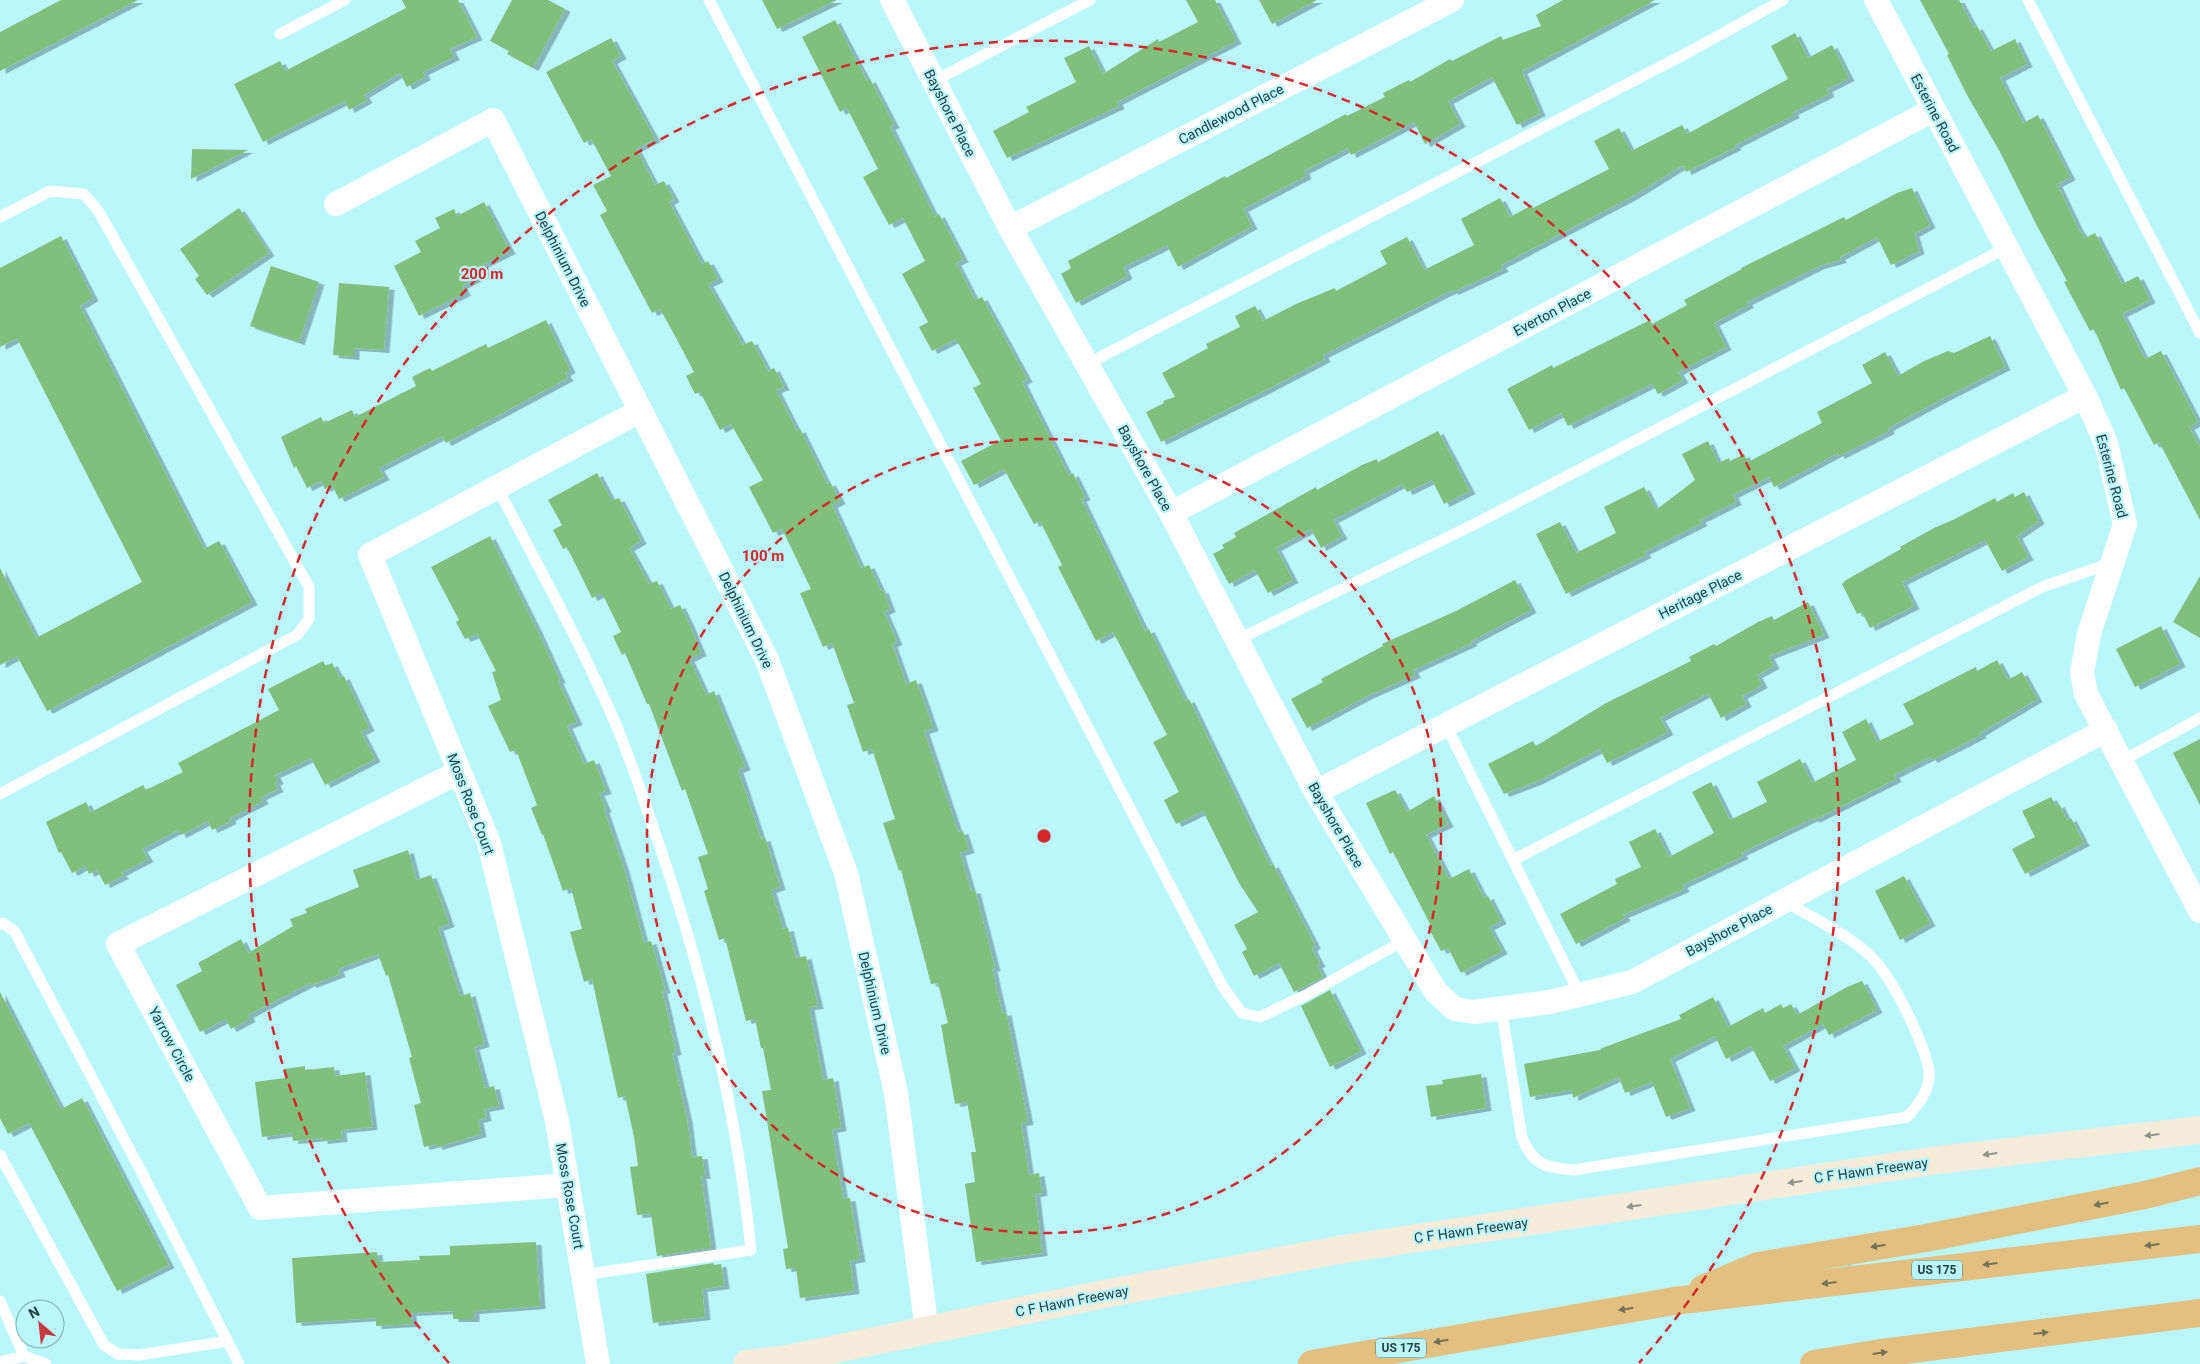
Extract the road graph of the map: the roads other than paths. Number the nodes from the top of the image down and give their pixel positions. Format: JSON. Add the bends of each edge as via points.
{"nodes":[{"id":1,"x":345,"y":0,"type":"edge"},
{"id":2,"x":709,"y":0,"type":"edge"},
{"id":3,"x":892,"y":0,"type":"edge"},
{"id":4,"x":1090,"y":0,"type":"edge"},
{"id":5,"x":1452,"y":0,"type":"edge"},
{"id":6,"x":1783,"y":0,"type":"edge"},
{"id":7,"x":1876,"y":0,"type":"edge"},
{"id":8,"x":2028,"y":0,"type":"edge"},
{"id":9,"x":280,"y":34,"type":"dead end"},
{"id":10,"x":934,"y":81,"type":"junction"},
{"id":11,"x":1933,"y":110,"type":"junction"},
{"id":12,"x":336,"y":204,"type":"dead end"},
{"id":13,"x":0,"y":217,"type":"edge"},
{"id":14,"x":1010,"y":228,"type":"junction"},
{"id":15,"x":2006,"y":248,"type":"junction"},
{"id":16,"x":2200,"y":333,"type":"edge"},
{"id":17,"x":1087,"y":364,"type":"junction"},
{"id":18,"x":2085,"y":396,"type":"junction"},
{"id":19,"x":640,"y":411,"type":"junction"},
{"id":20,"x":497,"y":487,"type":"junction"},
{"id":21,"x":1171,"y":513,"type":"junction"},
{"id":22,"x":2112,"y":563,"type":"junction"},
{"id":23,"x":1237,"y":640,"type":"junction"},
{"id":24,"x":2200,"y":718,"type":"edge"},
{"id":25,"x":1446,"y":725,"type":"junction"},
{"id":26,"x":2106,"y":730,"type":"junction"},
{"id":27,"x":2122,"y":761,"type":"junction"},
{"id":28,"x":459,"y":772,"type":"junction"},
{"id":29,"x":1316,"y":792,"type":"junction"},
{"id":30,"x":0,"y":794,"type":"edge"},
{"id":31,"x":1513,"y":860,"type":"junction"},
{"id":32,"x":1783,"y":901,"type":"junction"},
{"id":33,"x":2200,"y":912,"type":"edge"},
{"id":34,"x":0,"y":924,"type":"edge"},
{"id":35,"x":1405,"y":940,"type":"junction"},
{"id":36,"x":1580,"y":995,"type":"junction"},
{"id":37,"x":1501,"y":1008,"type":"junction"},
{"id":38,"x":2200,"y":1130,"type":"edge"},
{"id":39,"x":0,"y":1155,"type":"edge"},
{"id":40,"x":2200,"y":1181,"type":"edge"},
{"id":41,"x":568,"y":1186,"type":"junction"},
{"id":42,"x":2200,"y":1239,"type":"edge"},
{"id":43,"x":583,"y":1275,"type":"junction"},
{"id":44,"x":0,"y":1301,"type":"edge"},
{"id":45,"x":1674,"y":1301,"type":"junction"},
{"id":46,"x":2200,"y":1313,"type":"edge"},
{"id":47,"x":926,"y":1331,"type":"junction"},
{"id":48,"x":228,"y":1342,"type":"junction"},
{"id":49,"x":24,"y":1356,"type":"junction"},
{"id":50,"x":0,"y":1362,"type":"edge"},
{"id":51,"x":46,"y":1364,"type":"edge"},
{"id":52,"x":239,"y":1364,"type":"edge"},
{"id":53,"x":598,"y":1364,"type":"edge"},
{"id":54,"x":747,"y":1364,"type":"edge"},
{"id":55,"x":1312,"y":1364,"type":"edge"},
{"id":56,"x":1814,"y":1364,"type":"edge"}],
"edges":[{"from":1,"to":9,"type":"lane"},
{"from":2,"to":35,"type":"lane","via":[[1223,987],[1242,1013],[1260,1017]]},
{"from":3,"to":10,"type":"street","name":"Bayshore Place"},
{"from":4,"to":10,"type":"lane"},
{"from":5,"to":14,"type":"street","name":"Candlewood Place"},
{"from":6,"to":17,"type":"lane"},
{"from":7,"to":11,"type":"street","name":"Esterine Road"},
{"from":8,"to":16,"type":"lane"},
{"from":10,"to":14,"type":"street","name":"Bayshore Place"},
{"from":11,"to":15,"type":"street","name":"Esterine Road"},
{"from":11,"to":21,"type":"street","name":"Everton Place"},
{"from":12,"to":19,"type":"street","name":"Delphinium Drive","via":[[493,120]]},
{"from":13,"to":30,"type":"lane","via":[[50,191],[84,194],[99,212],[309,587],[309,619],[297,635]]},
{"from":14,"to":17,"type":"street","name":"Bayshore Place"},
{"from":15,"to":18,"type":"street","name":"Esterine Road"},
{"from":15,"to":23,"type":"lane","via":[[1471,526]]},
{"from":17,"to":21,"type":"street","name":"Bayshore Place"},
{"from":18,"to":22,"type":"street","name":"Esterine Road","via":[[2106,443],[2125,524]]},
{"from":18,"to":25,"type":"street","name":"Heritage Place"},
{"from":19,"to":20,"type":"street","name":"Moss Rose Court"},
{"from":19,"to":47,"type":"street","name":"Delphinium Drive","via":[[767,660],[846,873],[896,1094]]},
{"from":20,"to":28,"type":"street","name":"Moss Rose Court","via":[[370,555]]},
{"from":20,"to":43,"type":"lane","via":[[574,635],[614,721],[681,910],[704,990],[734,1124],[751,1250]]},
{"from":21,"to":23,"type":"street","name":"Bayshore Place"},
{"from":22,"to":26,"type":"street","name":"Esterine Road","via":[[2089,634],[2082,672],[2086,694]]},
{"from":22,"to":31,"type":"lane","via":[[2042,587]]},
{"from":23,"to":29,"type":"street","name":"Bayshore Place"},
{"from":24,"to":27,"type":"lane"},
{"from":25,"to":29,"type":"street","name":"Heritage Place"},
{"from":25,"to":31,"type":"lane"},
{"from":26,"to":27,"type":"street","name":"Esterine Road"},
{"from":26,"to":32,"type":"street","name":"Bayshore Place"},
{"from":27,"to":33,"type":"street","name":"Esterine Road"},
{"from":28,"to":41,"type":"street","name":"Moss Rose Court","via":[[489,843],[557,1121]]},
{"from":28,"to":41,"type":"street","name":"Yarrow Circle","via":[[118,944],[260,1208]]},
{"from":29,"to":35,"type":"street","name":"Bayshore Place"},
{"from":31,"to":36,"type":"lane"},
{"from":32,"to":36,"type":"street","name":"Bayshore Place","via":[[1632,982]]},
{"from":32,"to":37,"type":"lane","via":[[1849,939],[1886,974],[1927,1059],[1929,1078],[1920,1103],[1907,1117],[1574,1170],[1551,1168],[1538,1163],[1522,1138]]},
{"from":34,"to":48,"type":"lane","via":[[15,932]]},
{"from":35,"to":37,"type":"street","name":"Bayshore Place","via":[[1436,992],[1455,1009],[1474,1012]]},
{"from":36,"to":37,"type":"street","name":"Bayshore Place"},
{"from":38,"to":47,"type":"main road","name":"C F Hawn Freeway","one_way":true,"via":[[1938,1160],[1344,1249]]},
{"from":39,"to":48,"type":"lane","via":[[104,1345],[118,1354],[139,1355]]},
{"from":40,"to":45,"type":"highway","one_way":true,"via":[[2145,1195],[1926,1238],[1758,1266]]},
{"from":41,"to":43,"type":"street","name":"Moss Rose Court"},
{"from":42,"to":45,"type":"highway","number":"US 175","one_way":true},
{"from":43,"to":53,"type":"street","name":"Moss Rose Court"},
{"from":44,"to":49,"type":"lane"},
{"from":45,"to":55,"type":"highway","number":"US 175","one_way":true},
{"from":56,"to":46,"type":"highway","one_way":true},
{"from":47,"to":54,"type":"main road","name":"C F Hawn Freeway"},
{"from":48,"to":52,"type":"lane"},
{"from":49,"to":50,"type":"lane"},
{"from":49,"to":51,"type":"lane"}]}
